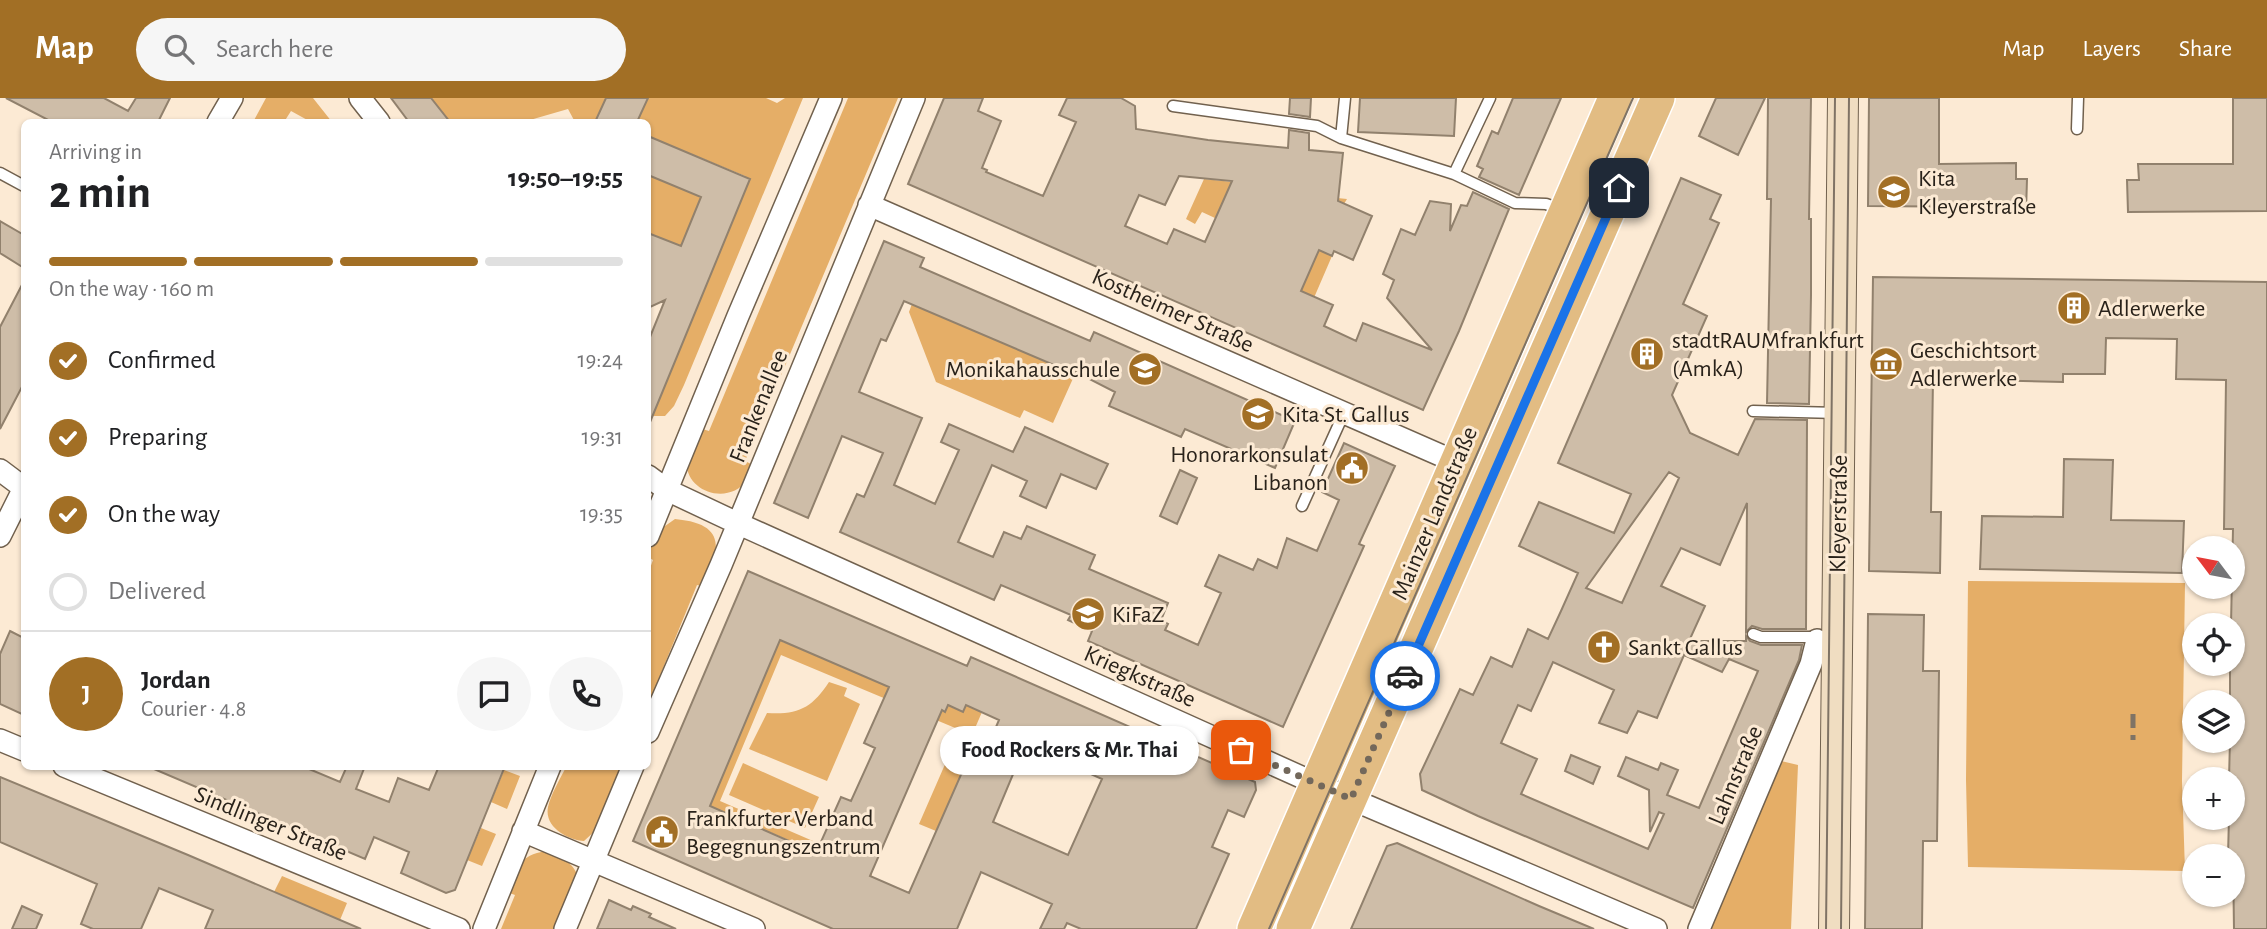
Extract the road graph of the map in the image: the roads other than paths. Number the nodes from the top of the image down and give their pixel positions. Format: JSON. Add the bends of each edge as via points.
{"nodes":[{"id":1,"x":232,"y":98,"type":"edge"},
{"id":2,"x":360,"y":98,"type":"edge"},
{"id":3,"x":831,"y":98,"type":"edge"},
{"id":4,"x":914,"y":98,"type":"edge"},
{"id":5,"x":1345,"y":98,"type":"edge"},
{"id":6,"x":1490,"y":98,"type":"edge"},
{"id":7,"x":1615,"y":98,"type":"edge"},
{"id":8,"x":1658,"y":98,"type":"edge"},
{"id":9,"x":1843,"y":98,"type":"edge"},
{"id":10,"x":2078,"y":98,"type":"edge"},
{"id":11,"x":1173,"y":106,"type":"dead end"},
{"id":12,"x":220,"y":119,"type":"edge"},
{"id":13,"x":377,"y":119,"type":"edge"},
{"id":14,"x":2077,"y":129,"type":"dead end"},
{"id":15,"x":1341,"y":138,"type":"junction"},
{"id":16,"x":0,"y":173,"type":"edge"},
{"id":17,"x":1454,"y":174,"type":"junction"},
{"id":18,"x":21,"y":184,"type":"edge"},
{"id":19,"x":869,"y":205,"type":"junction"},
{"id":20,"x":1566,"y":211,"type":"junction"},
{"id":21,"x":1754,"y":411,"type":"dead end"},
{"id":22,"x":1343,"y":413,"type":"junction"},
{"id":23,"x":1839,"y":413,"type":"junction"},
{"id":24,"x":1456,"y":462,"type":"junction"},
{"id":25,"x":0,"y":470,"type":"edge"},
{"id":26,"x":651,"y":478,"type":"edge"},
{"id":27,"x":21,"y":486,"type":"edge"},
{"id":28,"x":667,"y":490,"type":"junction"},
{"id":29,"x":21,"y":494,"type":"edge"},
{"id":30,"x":1302,"y":506,"type":"dead end"},
{"id":31,"x":737,"y":523,"type":"junction"},
{"id":32,"x":651,"y":529,"type":"edge"},
{"id":33,"x":0,"y":536,"type":"edge"},
{"id":34,"x":1753,"y":634,"type":"dead end"},
{"id":35,"x":1827,"y":639,"type":"junction"},
{"id":36,"x":651,"y":725,"type":"edge"},
{"id":37,"x":0,"y":740,"type":"edge"},
{"id":38,"x":21,"y":749,"type":"edge"},
{"id":39,"x":74,"y":770,"type":"edge"},
{"id":40,"x":548,"y":770,"type":"edge"},
{"id":41,"x":631,"y":770,"type":"edge"},
{"id":42,"x":1317,"y":785,"type":"junction"},
{"id":43,"x":1351,"y":799,"type":"junction"},
{"id":44,"x":523,"y":831,"type":"junction"},
{"id":45,"x":593,"y":860,"type":"junction"},
{"id":46,"x":458,"y":929,"type":"edge"},
{"id":47,"x":484,"y":929,"type":"edge"},
{"id":48,"x":565,"y":929,"type":"edge"},
{"id":49,"x":754,"y":929,"type":"edge"},
{"id":50,"x":1254,"y":929,"type":"edge"},
{"id":51,"x":1293,"y":929,"type":"edge"},
{"id":52,"x":1656,"y":929,"type":"edge"},
{"id":53,"x":1699,"y":929,"type":"edge"},
{"id":54,"x":1834,"y":929,"type":"edge"}],
"edges":[{"from":1,"to":12,"type":"street"},
{"from":2,"to":13,"type":"street"},
{"from":3,"to":28,"type":"street"},
{"from":4,"to":19,"type":"street","name":"Frankenallee"},
{"from":5,"to":15,"type":"lane"},
{"from":6,"to":17,"type":"lane"},
{"from":7,"to":20,"type":"main road","name":"Mainzer Landstraße"},
{"from":8,"to":43,"type":"main road","name":"Mainzer Landstraße"},
{"from":9,"to":23,"type":"street","name":"Kleyerstraße"},
{"from":10,"to":14,"type":"lane"},
{"from":11,"to":15,"type":"lane","via":[[1317,126]]},
{"from":15,"to":17,"type":"lane"},
{"from":16,"to":18,"type":"lane"},
{"from":17,"to":20,"type":"lane","via":[[1515,203],[1546,204]]},
{"from":19,"to":22,"type":"street","name":"Kostheimer Straße"},
{"from":19,"to":31,"type":"street","name":"Frankenallee"},
{"from":20,"to":24,"type":"main road","name":"Mainzer Landstraße"},
{"from":21,"to":23,"type":"lane"},
{"from":22,"to":24,"type":"street","name":"Kostheimer Straße"},
{"from":22,"to":30,"type":"lane"},
{"from":23,"to":35,"type":"street","name":"Kleyerstraße"},
{"from":24,"to":42,"type":"main road","name":"Mainzer Landstraße"},
{"from":25,"to":27,"type":"street"},
{"from":26,"to":28,"type":"street","name":"Kriegkstraße"},
{"from":28,"to":31,"type":"street","name":"Kriegkstraße"},
{"from":28,"to":32,"type":"street"},
{"from":29,"to":33,"type":"street"},
{"from":31,"to":36,"type":"street","name":"Frankenallee"},
{"from":31,"to":42,"type":"street","name":"Kriegkstraße"},
{"from":34,"to":35,"type":"lane"},
{"from":35,"to":53,"type":"street","name":"Lahnstraße","via":[[1811,663]]},
{"from":35,"to":54,"type":"street","name":"Kleyerstraße"},
{"from":37,"to":38,"type":"street"},
{"from":39,"to":46,"type":"street","name":"Sindlinger Straße"},
{"from":40,"to":44,"type":"street"},
{"from":41,"to":45,"type":"street"},
{"from":42,"to":43,"type":"street","name":"Kriegkstraße"},
{"from":42,"to":50,"type":"main road","name":"Mainzer Landstraße"},
{"from":43,"to":51,"type":"main road","name":"Mainzer Landstraße"},
{"from":43,"to":52,"type":"street","name":"Kriegkstraße"},
{"from":44,"to":45,"type":"street"},
{"from":44,"to":47,"type":"street"},
{"from":45,"to":48,"type":"street"},
{"from":45,"to":49,"type":"street"}]}
